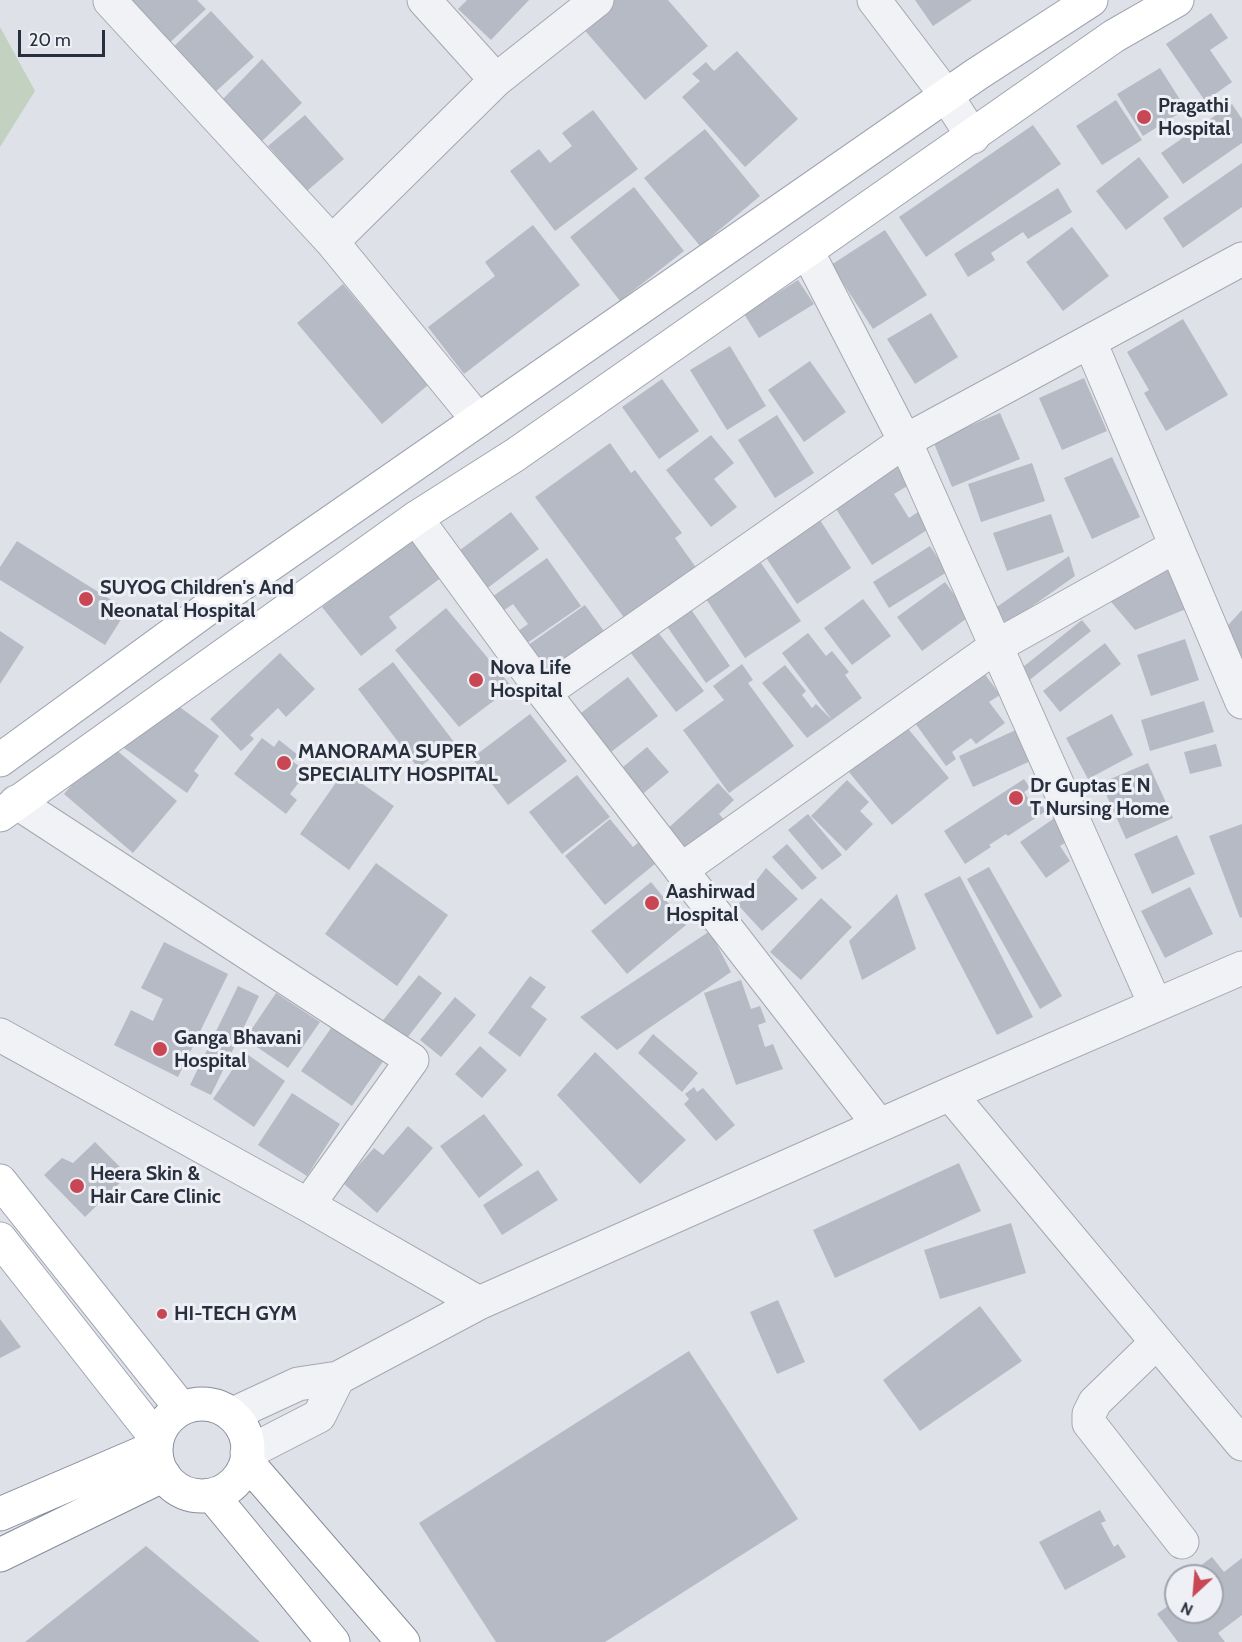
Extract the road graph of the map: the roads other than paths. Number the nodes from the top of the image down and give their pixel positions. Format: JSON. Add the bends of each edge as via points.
{"nodes":[{"id":1,"x":424,"y":0,"type":"edge"},
{"id":2,"x":597,"y":0,"type":"edge"},
{"id":3,"x":874,"y":0,"type":"edge"},
{"id":4,"x":1177,"y":0,"type":"edge"},
{"id":5,"x":110,"y":1,"type":"edge"},
{"id":6,"x":1080,"y":3,"type":"edge"},
{"id":7,"x":496,"y":80,"type":"junction"},
{"id":8,"x":946,"y":95,"type":"junction"},
{"id":9,"x":973,"y":136,"type":"junction"},
{"id":10,"x":332,"y":242,"type":"junction"},
{"id":11,"x":807,"y":251,"type":"junction"},
{"id":12,"x":1242,"y":260,"type":"edge"},
{"id":13,"x":1090,"y":342,"type":"junction"},
{"id":14,"x":478,"y":420,"type":"junction"},
{"id":15,"x":905,"y":441,"type":"junction"},
{"id":16,"x":416,"y":518,"type":"junction"},
{"id":17,"x":1176,"y":546,"type":"junction"},
{"id":18,"x":995,"y":647,"type":"junction"},
{"id":19,"x":544,"y":693,"type":"junction"},
{"id":20,"x":1242,"y":702,"type":"edge"},
{"id":21,"x":0,"y":760,"type":"edge"},
{"id":22,"x":8,"y":809,"type":"edge"},
{"id":23,"x":681,"y":870,"type":"junction"},
{"id":24,"x":1242,"y":968,"type":"edge"},
{"id":25,"x":1155,"y":1004,"type":"junction"},
{"id":26,"x":0,"y":1035,"type":"edge"},
{"id":27,"x":950,"y":1094,"type":"junction"},
{"id":28,"x":879,"y":1125,"type":"junction"},
{"id":29,"x":0,"y":1181,"type":"edge"},
{"id":30,"x":308,"y":1205,"type":"junction"},
{"id":31,"x":0,"y":1239,"type":"edge"},
{"id":32,"x":479,"y":1303,"type":"junction"},
{"id":33,"x":1157,"y":1342,"type":"junction"},
{"id":34,"x":338,"y":1378,"type":"junction"},
{"id":35,"x":181,"y":1408,"type":"junction"},
{"id":36,"x":232,"y":1414,"type":"junction"},
{"id":37,"x":1242,"y":1444,"type":"edge"},
{"id":38,"x":159,"y":1454,"type":"junction"},
{"id":39,"x":247,"y":1457,"type":"junction"},
{"id":40,"x":212,"y":1496,"type":"junction"},
{"id":41,"x":0,"y":1514,"type":"edge"},
{"id":42,"x":1182,"y":1542,"type":"dead end"},
{"id":43,"x":0,"y":1555,"type":"edge"},
{"id":44,"x":333,"y":1642,"type":"edge"},
{"id":45,"x":403,"y":1642,"type":"edge"}],
"edges":[{"from":1,"to":7,"type":"street"},
{"from":2,"to":7,"type":"street"},
{"from":3,"to":8,"type":"street"},
{"from":4,"to":9,"type":"main road","via":[[1114,36]]},
{"from":5,"to":10,"type":"street"},
{"from":6,"to":8,"type":"main road"},
{"from":7,"to":10,"type":"street"},
{"from":8,"to":9,"type":"street"},
{"from":8,"to":14,"type":"main road"},
{"from":9,"to":11,"type":"main road"},
{"from":10,"to":14,"type":"street"},
{"from":11,"to":15,"type":"street"},
{"from":11,"to":16,"type":"main road","via":[[515,455]]},
{"from":12,"to":13,"type":"street"},
{"from":13,"to":15,"type":"street"},
{"from":13,"to":17,"type":"street"},
{"from":14,"to":21,"type":"main road","via":[[226,595]]},
{"from":15,"to":18,"type":"street"},
{"from":15,"to":19,"type":"street"},
{"from":16,"to":19,"type":"street"},
{"from":16,"to":22,"type":"main road"},
{"from":17,"to":18,"type":"street"},
{"from":17,"to":20,"type":"street"},
{"from":18,"to":23,"type":"street"},
{"from":18,"to":25,"type":"street"},
{"from":19,"to":23,"type":"street"},
{"from":22,"to":30,"type":"street","via":[[412,1060]]},
{"from":23,"to":28,"type":"street"},
{"from":24,"to":25,"type":"street"},
{"from":25,"to":27,"type":"street"},
{"from":26,"to":30,"type":"street"},
{"from":27,"to":28,"type":"street"},
{"from":27,"to":33,"type":"street"},
{"from":28,"to":32,"type":"street"},
{"from":29,"to":35,"type":"main road"},
{"from":30,"to":32,"type":"street"},
{"from":31,"to":38,"type":"main road"},
{"from":32,"to":34,"type":"street"},
{"from":33,"to":37,"type":"street"},
{"from":33,"to":42,"type":"street","via":[[1095,1402],[1089,1423]]},
{"from":34,"to":36,"type":"street","via":[[298,1384]]},
{"from":34,"to":39,"type":"street","via":[[319,1416]]},
{"from":35,"to":36,"type":"main road","via":[[203,1403]]},
{"from":35,"to":38,"type":"main road","via":[[164,1422]]},
{"from":36,"to":39,"type":"main road","via":[[241,1424],[248,1445]]},
{"from":38,"to":40,"type":"main road","via":[[170,1484],[189,1495]]},
{"from":38,"to":41,"type":"main road"},
{"from":38,"to":43,"type":"main road"},
{"from":39,"to":40,"type":"main road","via":[[232,1486]]},
{"from":39,"to":45,"type":"main road"},
{"from":40,"to":44,"type":"main road"}]}
